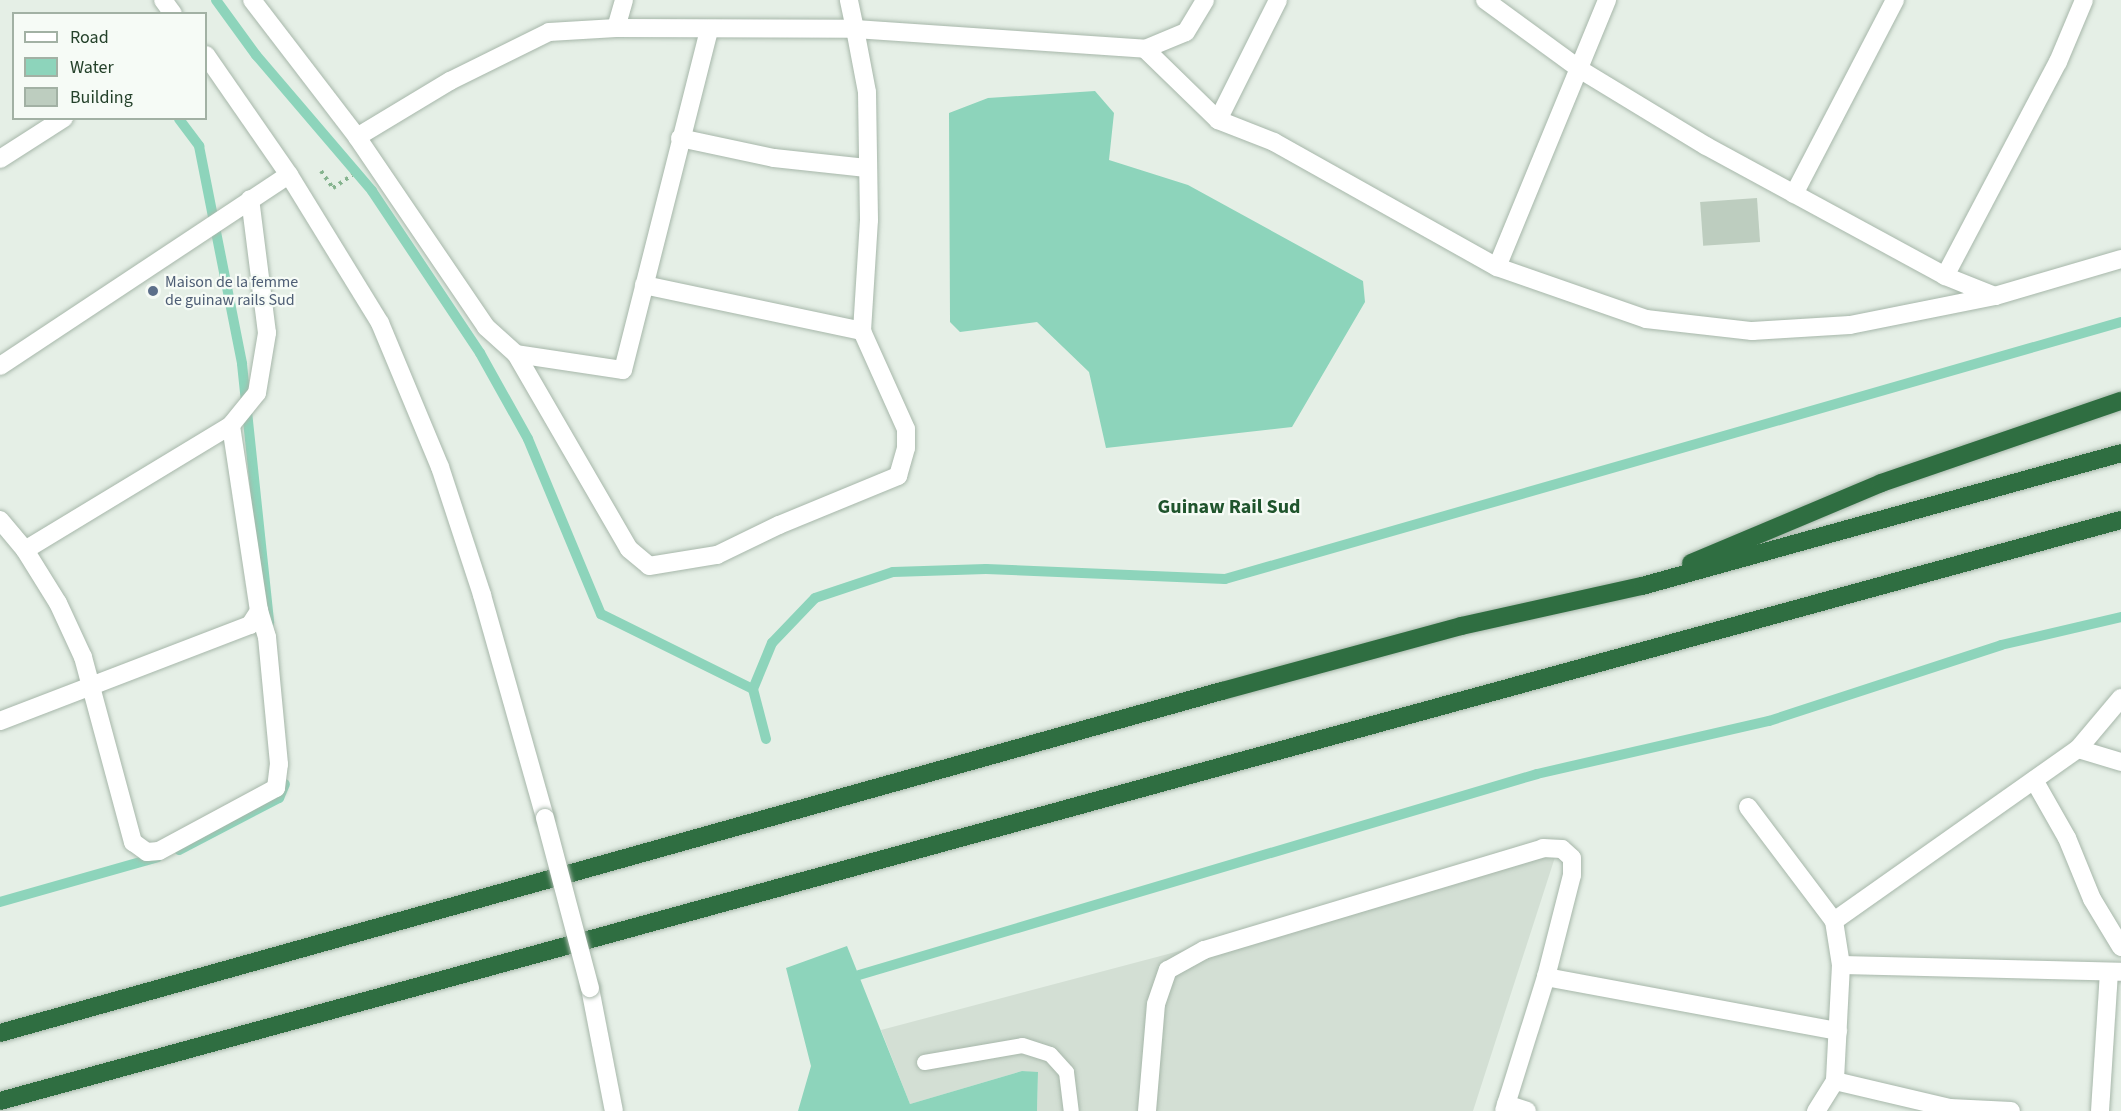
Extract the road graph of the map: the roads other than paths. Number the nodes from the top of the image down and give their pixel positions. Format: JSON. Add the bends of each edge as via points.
{"nodes":[{"id":1,"x":252,"y":0,"type":"edge"},
{"id":2,"x":624,"y":0,"type":"edge"},
{"id":3,"x":849,"y":0,"type":"edge"},
{"id":4,"x":1205,"y":0,"type":"edge"},
{"id":5,"x":1278,"y":0,"type":"edge"},
{"id":6,"x":1485,"y":0,"type":"edge"},
{"id":7,"x":1607,"y":0,"type":"edge"},
{"id":8,"x":1895,"y":0,"type":"edge"},
{"id":9,"x":2084,"y":0,"type":"edge"},
{"id":10,"x":616,"y":28,"type":"junction"},
{"id":11,"x":855,"y":29,"type":"junction"},
{"id":12,"x":709,"y":30,"type":"junction"},
{"id":13,"x":1145,"y":49,"type":"junction"},
{"id":14,"x":207,"y":57,"type":"edge"},
{"id":15,"x":1581,"y":70,"type":"junction"},
{"id":16,"x":61,"y":120,"type":"edge"},
{"id":17,"x":1218,"y":120,"type":"junction"},
{"id":18,"x":357,"y":137,"type":"junction"},
{"id":19,"x":680,"y":138,"type":"junction"},
{"id":20,"x":0,"y":159,"type":"edge"},
{"id":21,"x":866,"y":168,"type":"junction"},
{"id":22,"x":289,"y":175,"type":"junction"},
{"id":23,"x":1794,"y":194,"type":"junction"},
{"id":24,"x":250,"y":199,"type":"junction"},
{"id":25,"x":2121,"y":259,"type":"edge"},
{"id":26,"x":1497,"y":267,"type":"junction"},
{"id":27,"x":1945,"y":276,"type":"junction"},
{"id":28,"x":644,"y":285,"type":"junction"},
{"id":29,"x":1995,"y":296,"type":"junction"},
{"id":30,"x":862,"y":331,"type":"junction"},
{"id":31,"x":516,"y":354,"type":"junction"},
{"id":32,"x":0,"y":366,"type":"edge"},
{"id":33,"x":2121,"y":401,"type":"edge"},
{"id":34,"x":231,"y":425,"type":"junction"},
{"id":35,"x":2121,"y":453,"type":"edge"},
{"id":36,"x":0,"y":520,"type":"edge"},
{"id":37,"x":2121,"y":520,"type":"edge"},
{"id":38,"x":25,"y":550,"type":"junction"},
{"id":39,"x":1642,"y":586,"type":"junction"},
{"id":40,"x":259,"y":611,"type":"junction"},
{"id":41,"x":90,"y":688,"type":"junction"},
{"id":42,"x":2121,"y":699,"type":"edge"},
{"id":43,"x":0,"y":721,"type":"edge"},
{"id":44,"x":2078,"y":749,"type":"junction"},
{"id":45,"x":2121,"y":762,"type":"edge"},
{"id":46,"x":2034,"y":780,"type":"junction"},
{"id":47,"x":1748,"y":807,"type":"dead end"},
{"id":48,"x":1834,"y":921,"type":"junction"},
{"id":49,"x":2121,"y":947,"type":"edge"},
{"id":50,"x":1841,"y":965,"type":"junction"},
{"id":51,"x":2115,"y":972,"type":"edge"},
{"id":52,"x":1546,"y":977,"type":"junction"},
{"id":53,"x":1838,"y":1031,"type":"junction"},
{"id":54,"x":0,"y":1033,"type":"edge"},
{"id":55,"x":924,"y":1062,"type":"dead end"},
{"id":56,"x":1835,"y":1082,"type":"junction"},
{"id":57,"x":0,"y":1101,"type":"edge"},
{"id":58,"x":1505,"y":1108,"type":"edge"},
{"id":59,"x":1950,"y":1110,"type":"edge"},
{"id":60,"x":614,"y":1111,"type":"edge"},
{"id":61,"x":1071,"y":1111,"type":"edge"},
{"id":62,"x":1147,"y":1111,"type":"edge"},
{"id":63,"x":1527,"y":1111,"type":"edge"},
{"id":64,"x":1816,"y":1111,"type":"edge"},
{"id":65,"x":2011,"y":1111,"type":"edge"},
{"id":66,"x":2100,"y":1111,"type":"edge"}],
"edges":[{"from":1,"to":18,"type":"street"},
{"from":2,"to":10,"type":"street"},
{"from":3,"to":11,"type":"street"},
{"from":4,"to":13,"type":"street","via":[[1186,32]]},
{"from":5,"to":17,"type":"street"},
{"from":6,"to":15,"type":"street"},
{"from":7,"to":15,"type":"street"},
{"from":8,"to":23,"type":"street"},
{"from":9,"to":27,"type":"street","via":[[2058,62]]},
{"from":10,"to":12,"type":"street"},
{"from":10,"to":18,"type":"street","via":[[549,32],[450,81]]},
{"from":11,"to":12,"type":"street"},
{"from":11,"to":13,"type":"street"},
{"from":11,"to":21,"type":"street","via":[[867,92]]},
{"from":12,"to":19,"type":"street"},
{"from":13,"to":17,"type":"street"},
{"from":14,"to":22,"type":"street"},
{"from":15,"to":23,"type":"street"},
{"from":15,"to":26,"type":"street"},
{"from":16,"to":20,"type":"street"},
{"from":17,"to":26,"type":"street","via":[[1274,142]]},
{"from":18,"to":31,"type":"street","via":[[486,327]]},
{"from":19,"to":21,"type":"street","via":[[774,158]]},
{"from":19,"to":28,"type":"street"},
{"from":21,"to":30,"type":"street","via":[[869,220]]},
{"from":22,"to":24,"type":"street"},
{"from":22,"to":60,"type":"street","bridge":true,"via":[[380,323],[440,467],[482,595],[546,818],[590,988]]},
{"from":23,"to":27,"type":"street"},
{"from":24,"to":32,"type":"street"},
{"from":24,"to":34,"type":"street","via":[[267,333],[257,393]]},
{"from":25,"to":29,"type":"street"},
{"from":26,"to":29,"type":"street","via":[[1646,319],[1752,331],[1850,325]]},
{"from":27,"to":29,"type":"street"},
{"from":28,"to":30,"type":"street"},
{"from":28,"to":31,"type":"street","via":[[623,370]]},
{"from":30,"to":31,"type":"street","via":[[906,429],[906,448],[898,476],[717,555],[649,566],[629,549]]},
{"from":33,"to":39,"type":"highway","via":[[1881,483],[1762,531]]},
{"from":34,"to":38,"type":"street"},
{"from":34,"to":40,"type":"street"},
{"from":35,"to":39,"type":"highway"},
{"from":36,"to":38,"type":"street"},
{"from":37,"to":57,"type":"highway"},
{"from":38,"to":41,"type":"street","via":[[58,603],[83,657]]},
{"from":39,"to":54,"type":"highway","via":[[1461,626],[1222,691]]},
{"from":40,"to":41,"type":"street","via":[[250,625]]},
{"from":40,"to":41,"type":"street","via":[[267,638],[279,764],[276,788],[159,851],[147,852],[133,842]]},
{"from":41,"to":43,"type":"street"},
{"from":42,"to":44,"type":"street"},
{"from":44,"to":45,"type":"street"},
{"from":44,"to":46,"type":"street"},
{"from":46,"to":48,"type":"street"},
{"from":46,"to":49,"type":"street","via":[[2067,838],[2092,899]]},
{"from":47,"to":48,"type":"street"},
{"from":48,"to":50,"type":"street"},
{"from":50,"to":51,"type":"street"},
{"from":50,"to":53,"type":"street"},
{"from":51,"to":66,"type":"street"},
{"from":52,"to":53,"type":"street"},
{"from":52,"to":58,"type":"street"},
{"from":52,"to":62,"type":"street","via":[[1572,875],[1572,858],[1562,849],[1543,848],[1204,950],[1168,970],[1156,1004]]},
{"from":53,"to":56,"type":"street"},
{"from":55,"to":61,"type":"lane","via":[[1022,1046],[1050,1054],[1066,1072]]},
{"from":56,"to":59,"type":"street"},
{"from":56,"to":64,"type":"street"},
{"from":58,"to":63,"type":"street"},
{"from":59,"to":65,"type":"street"}]}
